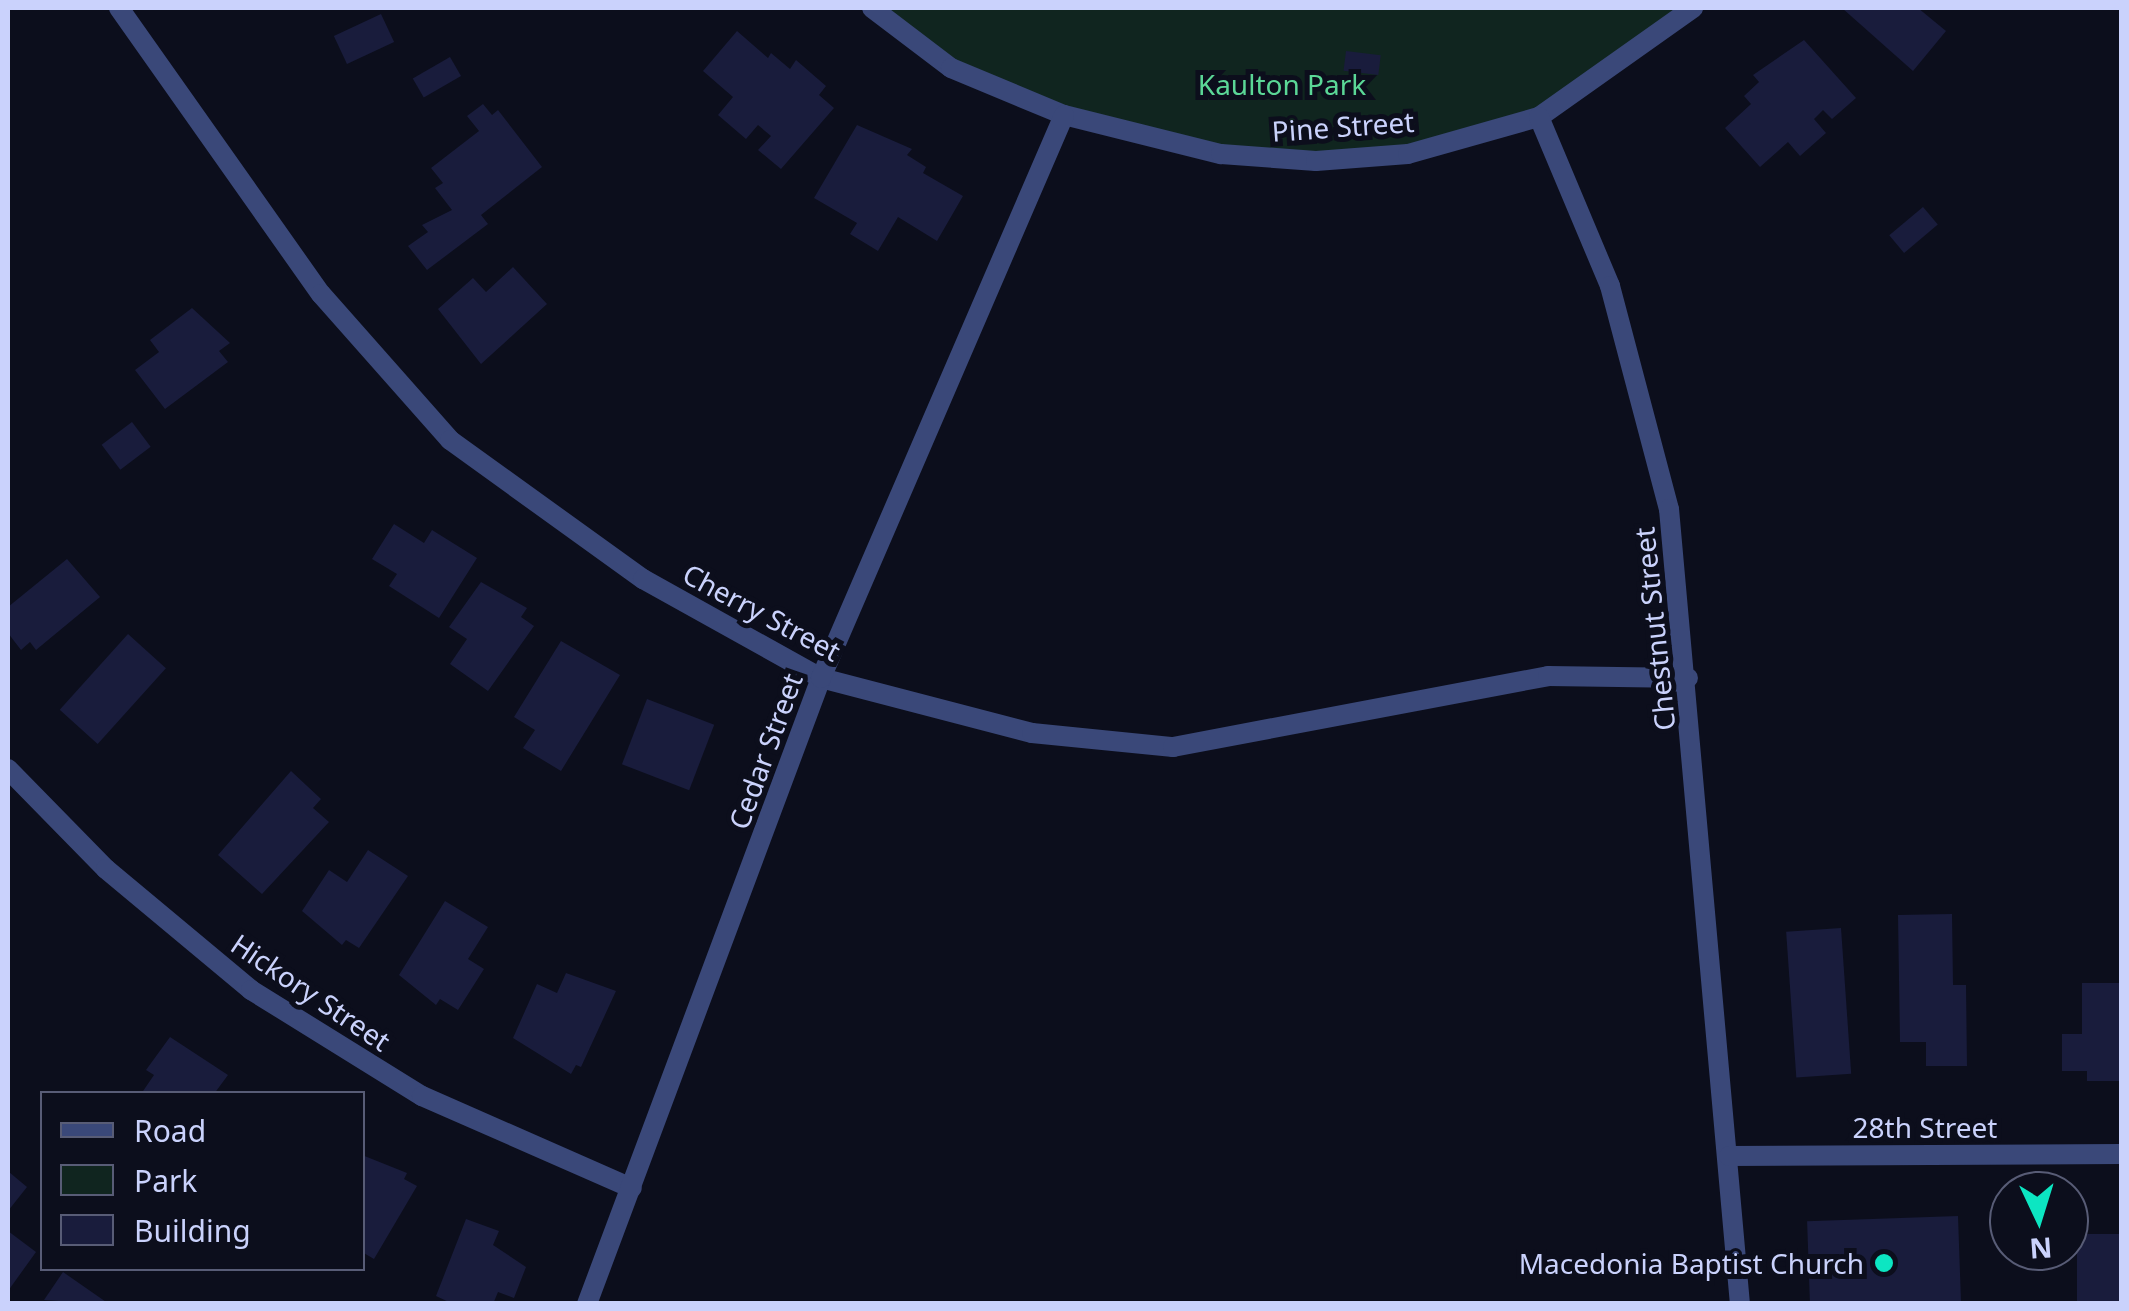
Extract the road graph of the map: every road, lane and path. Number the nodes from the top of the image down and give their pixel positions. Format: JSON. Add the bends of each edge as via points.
{"nodes":[{"id":1,"x":118,"y":8,"type":"edge"},
{"id":2,"x":872,"y":8,"type":"edge"},
{"id":3,"x":1693,"y":8,"type":"edge"},
{"id":4,"x":1064,"y":115,"type":"junction"},
{"id":5,"x":1539,"y":117,"type":"junction"},
{"id":6,"x":820,"y":678,"type":"junction"},
{"id":7,"x":1688,"y":678,"type":"junction"},
{"id":8,"x":8,"y":768,"type":"edge"},
{"id":9,"x":2122,"y":1154,"type":"edge"},
{"id":10,"x":1729,"y":1156,"type":"junction"},
{"id":11,"x":632,"y":1188,"type":"junction"},
{"id":12,"x":587,"y":1304,"type":"edge"},
{"id":13,"x":1740,"y":1304,"type":"edge"}],
"edges":[{"from":1,"to":6,"type":"street","name":"Cherry Street","via":[[321,294],[450,440],[643,580]]},
{"from":2,"to":4,"type":"street","name":"Pine Street","via":[[952,68]]},
{"from":3,"to":5,"type":"street","name":"Pine Street"},
{"from":4,"to":5,"type":"street","name":"Pine Street","via":[[1221,154],[1316,161],[1408,154]]},
{"from":4,"to":6,"type":"street","name":"Cedar Street"},
{"from":5,"to":7,"type":"street","name":"Chestnut Street","via":[[1610,286],[1649,417],[1668,509]]},
{"from":6,"to":7,"type":"street","name":"Cherry Street","via":[[1032,733],[1174,747],[1548,676]]},
{"from":6,"to":11,"type":"street","name":"Cedar Street"},
{"from":7,"to":10,"type":"street","name":"Chestnut Street"},
{"from":8,"to":11,"type":"street","name":"Hickory Street","via":[[106,869],[251,990],[422,1096]]},
{"from":9,"to":10,"type":"street","name":"28th Street"},
{"from":10,"to":13,"type":"street","name":"Chestnut Street"},
{"from":11,"to":12,"type":"street","name":"Cedar Street"}]}
